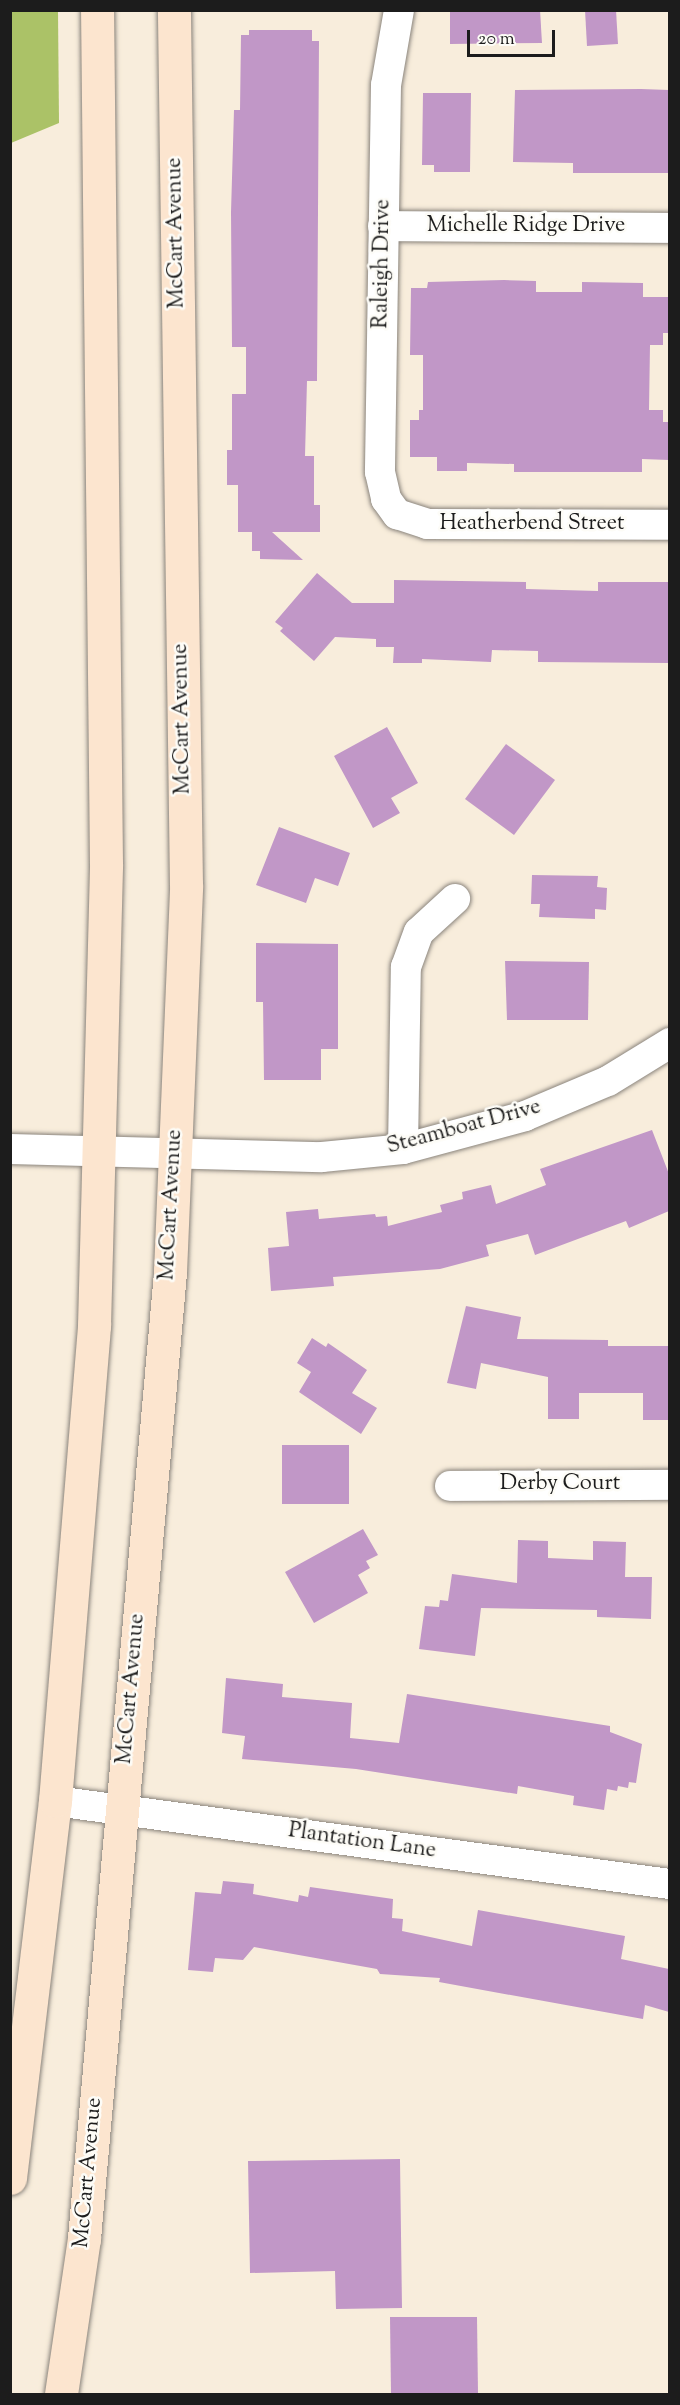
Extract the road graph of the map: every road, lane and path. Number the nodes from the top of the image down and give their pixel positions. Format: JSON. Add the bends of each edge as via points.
{"nodes":[{"id":1,"x":97,"y":10,"type":"edge"},
{"id":2,"x":174,"y":10,"type":"edge"},
{"id":3,"x":399,"y":10,"type":"edge"},
{"id":4,"x":383,"y":226,"type":"junction"},
{"id":5,"x":669,"y":228,"type":"edge"},
{"id":6,"x":397,"y":514,"type":"joint"},
{"id":7,"x":669,"y":525,"type":"edge"},
{"id":8,"x":455,"y":898,"type":"dead end"},
{"id":9,"x":669,"y":1044,"type":"edge"},
{"id":10,"x":10,"y":1149,"type":"edge"},
{"id":11,"x":100,"y":1149,"type":"junction"},
{"id":12,"x":403,"y":1149,"type":"junction"},
{"id":13,"x":175,"y":1151,"type":"junction"},
{"id":14,"x":669,"y":1485,"type":"edge"},
{"id":15,"x":450,"y":1486,"type":"dead end"},
{"id":16,"x":55,"y":1801,"type":"junction"},
{"id":17,"x":122,"y":1809,"type":"junction"},
{"id":18,"x":669,"y":1884,"type":"edge"},
{"id":19,"x":10,"y":2178,"type":"edge"},
{"id":20,"x":61,"y":2394,"type":"edge"}],
"edges":[{"from":1,"to":11,"type":"main road","via":[[106,864]]},
{"from":2,"to":13,"type":"main road","name":"McCart Avenue","via":[[186,885]]},
{"from":3,"to":4,"type":"street","name":"Raleigh Drive","via":[[386,85]]},
{"from":4,"to":5,"type":"street","name":"Michelle Ridge Drive"},
{"from":4,"to":6,"type":"street","name":"Raleigh Drive","via":[[381,472],[386,499]]},
{"from":6,"to":7,"type":"street","name":"Heatherbend Street","via":[[427,524]]},
{"from":8,"to":12,"type":"street","via":[[419,932],[406,967]]},
{"from":9,"to":12,"type":"street","name":"Steamboat Drive","via":[[608,1081],[525,1116]]},
{"from":10,"to":11,"type":"street","name":"Steamboat Drive"},
{"from":11,"to":13,"type":"street","name":"Steamboat Drive"},
{"from":11,"to":16,"type":"main road","via":[[94,1326]]},
{"from":12,"to":13,"type":"street","name":"Steamboat Drive","via":[[322,1157]]},
{"from":13,"to":17,"type":"main road","name":"McCart Avenue","via":[[170,1272]]},
{"from":14,"to":15,"type":"street","name":"Derby Court"},
{"from":16,"to":17,"type":"street","name":"Plantation Lane"},
{"from":16,"to":19,"type":"main road"},
{"from":17,"to":18,"type":"street","name":"Plantation Lane"},
{"from":17,"to":20,"type":"main road","name":"McCart Avenue","via":[[84,2238]]}]}
